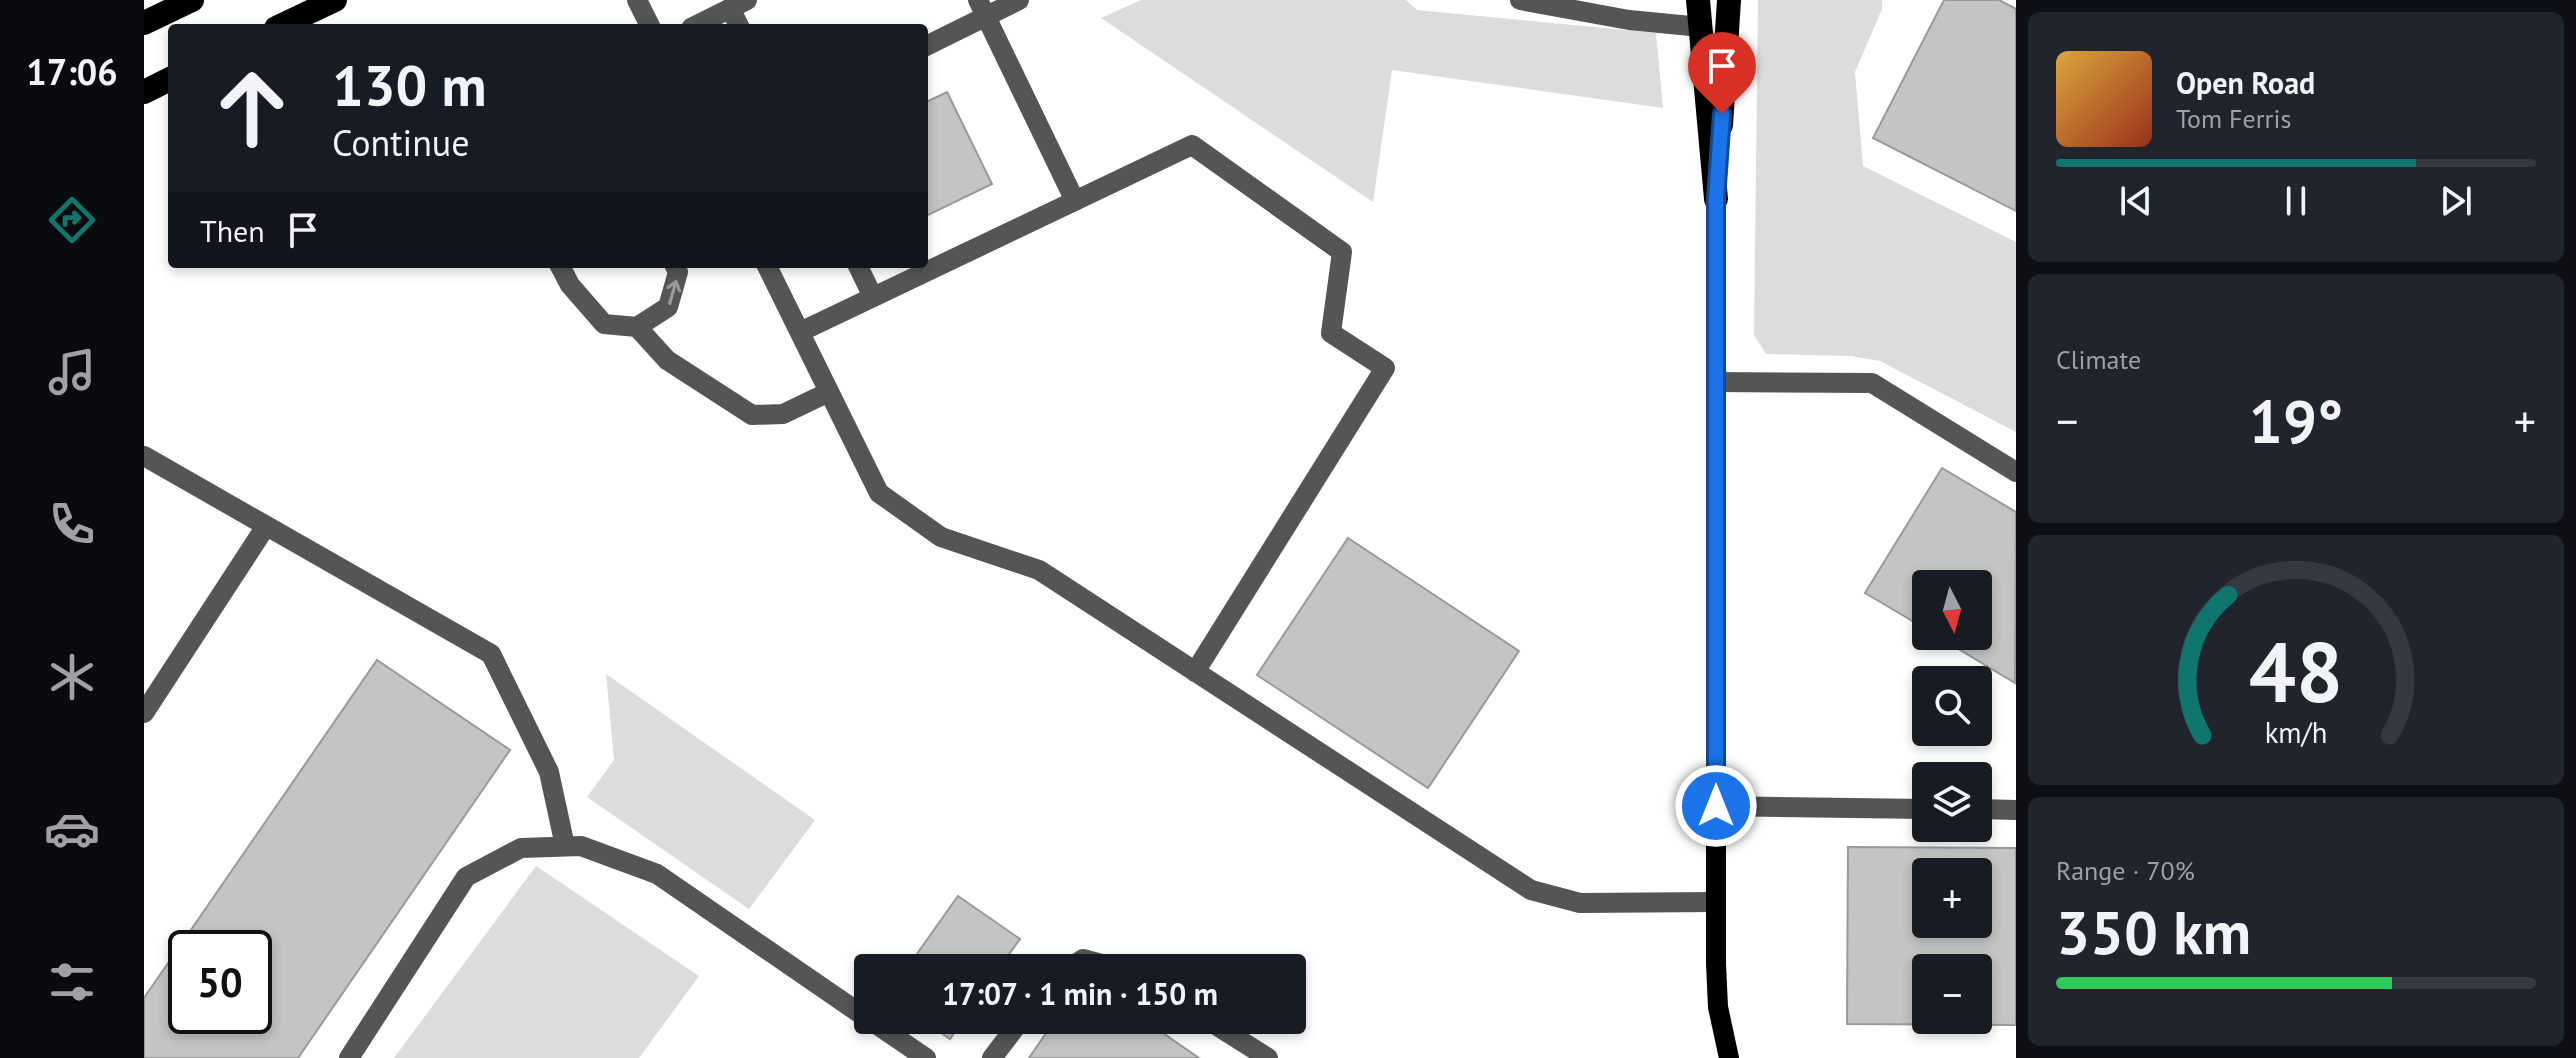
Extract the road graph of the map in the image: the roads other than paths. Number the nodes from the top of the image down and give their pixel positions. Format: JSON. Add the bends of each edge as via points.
{"nodes":[{"id":1,"x":192,"y":0,"type":"edge"},
{"id":2,"x":335,"y":0,"type":"edge"},
{"id":3,"x":637,"y":0,"type":"edge"},
{"id":4,"x":1019,"y":0,"type":"edge"},
{"id":5,"x":1520,"y":0,"type":"edge"},
{"id":6,"x":1698,"y":0,"type":"edge"},
{"id":7,"x":1729,"y":0,"type":"edge"},
{"id":8,"x":738,"y":4,"type":"edge"},
{"id":9,"x":982,"y":9,"type":"edge"},
{"id":10,"x":144,"y":23,"type":"edge"},
{"id":11,"x":284,"y":24,"type":"edge"},
{"id":12,"x":649,"y":24,"type":"edge"},
{"id":13,"x":699,"y":24,"type":"edge"},
{"id":14,"x":740,"y":24,"type":"edge"},
{"id":15,"x":1701,"y":27,"type":"junction"},
{"id":16,"x":928,"y":44,"type":"edge"},
{"id":17,"x":168,"y":80,"type":"edge"},
{"id":18,"x":144,"y":92,"type":"edge"},
{"id":19,"x":1716,"y":199,"type":"junction"},
{"id":20,"x":1075,"y":201,"type":"junction"},
{"id":21,"x":561,"y":268,"type":"edge"},
{"id":22,"x":676,"y":268,"type":"edge"},
{"id":23,"x":768,"y":268,"type":"edge"},
{"id":24,"x":859,"y":268,"type":"edge"},
{"id":25,"x":873,"y":297,"type":"junction"},
{"id":26,"x":637,"y":327,"type":"junction"},
{"id":27,"x":800,"y":332,"type":"junction"},
{"id":28,"x":1716,"y":382,"type":"junction"},
{"id":29,"x":829,"y":392,"type":"junction"},
{"id":30,"x":144,"y":456,"type":"edge"},
{"id":31,"x":2016,"y":472,"type":"edge"},
{"id":32,"x":266,"y":526,"type":"junction"},
{"id":33,"x":1195,"y":672,"type":"junction"},
{"id":34,"x":144,"y":713,"type":"edge"},
{"id":35,"x":1716,"y":806,"type":"junction"},
{"id":36,"x":1912,"y":809,"type":"edge"},
{"id":37,"x":1992,"y":809,"type":"edge"},
{"id":38,"x":2016,"y":810,"type":"edge"},
{"id":39,"x":565,"y":846,"type":"junction"},
{"id":40,"x":1716,"y":902,"type":"junction"},
{"id":41,"x":854,"y":1009,"type":"edge"},
{"id":42,"x":891,"y":1034,"type":"edge"},
{"id":43,"x":1010,"y":1034,"type":"edge"},
{"id":44,"x":1230,"y":1034,"type":"edge"},
{"id":45,"x":349,"y":1058,"type":"edge"},
{"id":46,"x":926,"y":1058,"type":"edge"},
{"id":47,"x":992,"y":1058,"type":"edge"},
{"id":48,"x":1268,"y":1058,"type":"edge"},
{"id":49,"x":1729,"y":1058,"type":"edge"}],
"edges":[{"from":1,"to":10,"type":"highway"},
{"from":2,"to":11,"type":"highway"},
{"from":3,"to":12,"type":"lane"},
{"from":4,"to":9,"type":"lane"},
{"from":5,"to":15,"type":"lane"},
{"from":6,"to":15,"type":"highway"},
{"from":7,"to":19,"type":"highway"},
{"from":8,"to":13,"type":"lane"},
{"from":8,"to":14,"type":"lane"},
{"from":9,"to":16,"type":"lane"},
{"from":9,"to":20,"type":"lane"},
{"from":15,"to":19,"type":"highway"},
{"from":17,"to":18,"type":"highway"},
{"from":19,"to":28,"type":"main road"},
{"from":20,"to":25,"type":"lane"},
{"from":20,"to":33,"type":"lane","via":[[1192,145],[1342,252],[1331,333],[1385,368]]},
{"from":21,"to":26,"type":"lane","via":[[604,324]]},
{"from":26,"to":22,"type":"lane","one_way":true,"via":[[668,307]]},
{"from":23,"to":27,"type":"lane"},
{"from":24,"to":25,"type":"lane"},
{"from":25,"to":27,"type":"lane"},
{"from":26,"to":29,"type":"lane","via":[[667,360],[752,415],[783,414]]},
{"from":27,"to":29,"type":"lane"},
{"from":28,"to":31,"type":"lane","via":[[1872,383]]},
{"from":28,"to":35,"type":"main road"},
{"from":29,"to":33,"type":"lane","via":[[879,493],[941,537],[1039,570]]},
{"from":30,"to":32,"type":"lane"},
{"from":32,"to":34,"type":"lane"},
{"from":32,"to":39,"type":"lane","via":[[491,654],[549,772]]},
{"from":33,"to":40,"type":"lane","via":[[1531,890],[1580,903]]},
{"from":35,"to":36,"type":"lane"},
{"from":35,"to":40,"type":"main road"},
{"from":37,"to":38,"type":"lane"},
{"from":39,"to":41,"type":"lane","via":[[581,846],[657,874]]},
{"from":39,"to":45,"type":"lane","via":[[521,848],[466,877]]},
{"from":40,"to":49,"type":"main road","via":[[1718,1007]]},
{"from":42,"to":46,"type":"lane"},
{"from":43,"to":47,"type":"lane"},
{"from":44,"to":48,"type":"lane"}]}
